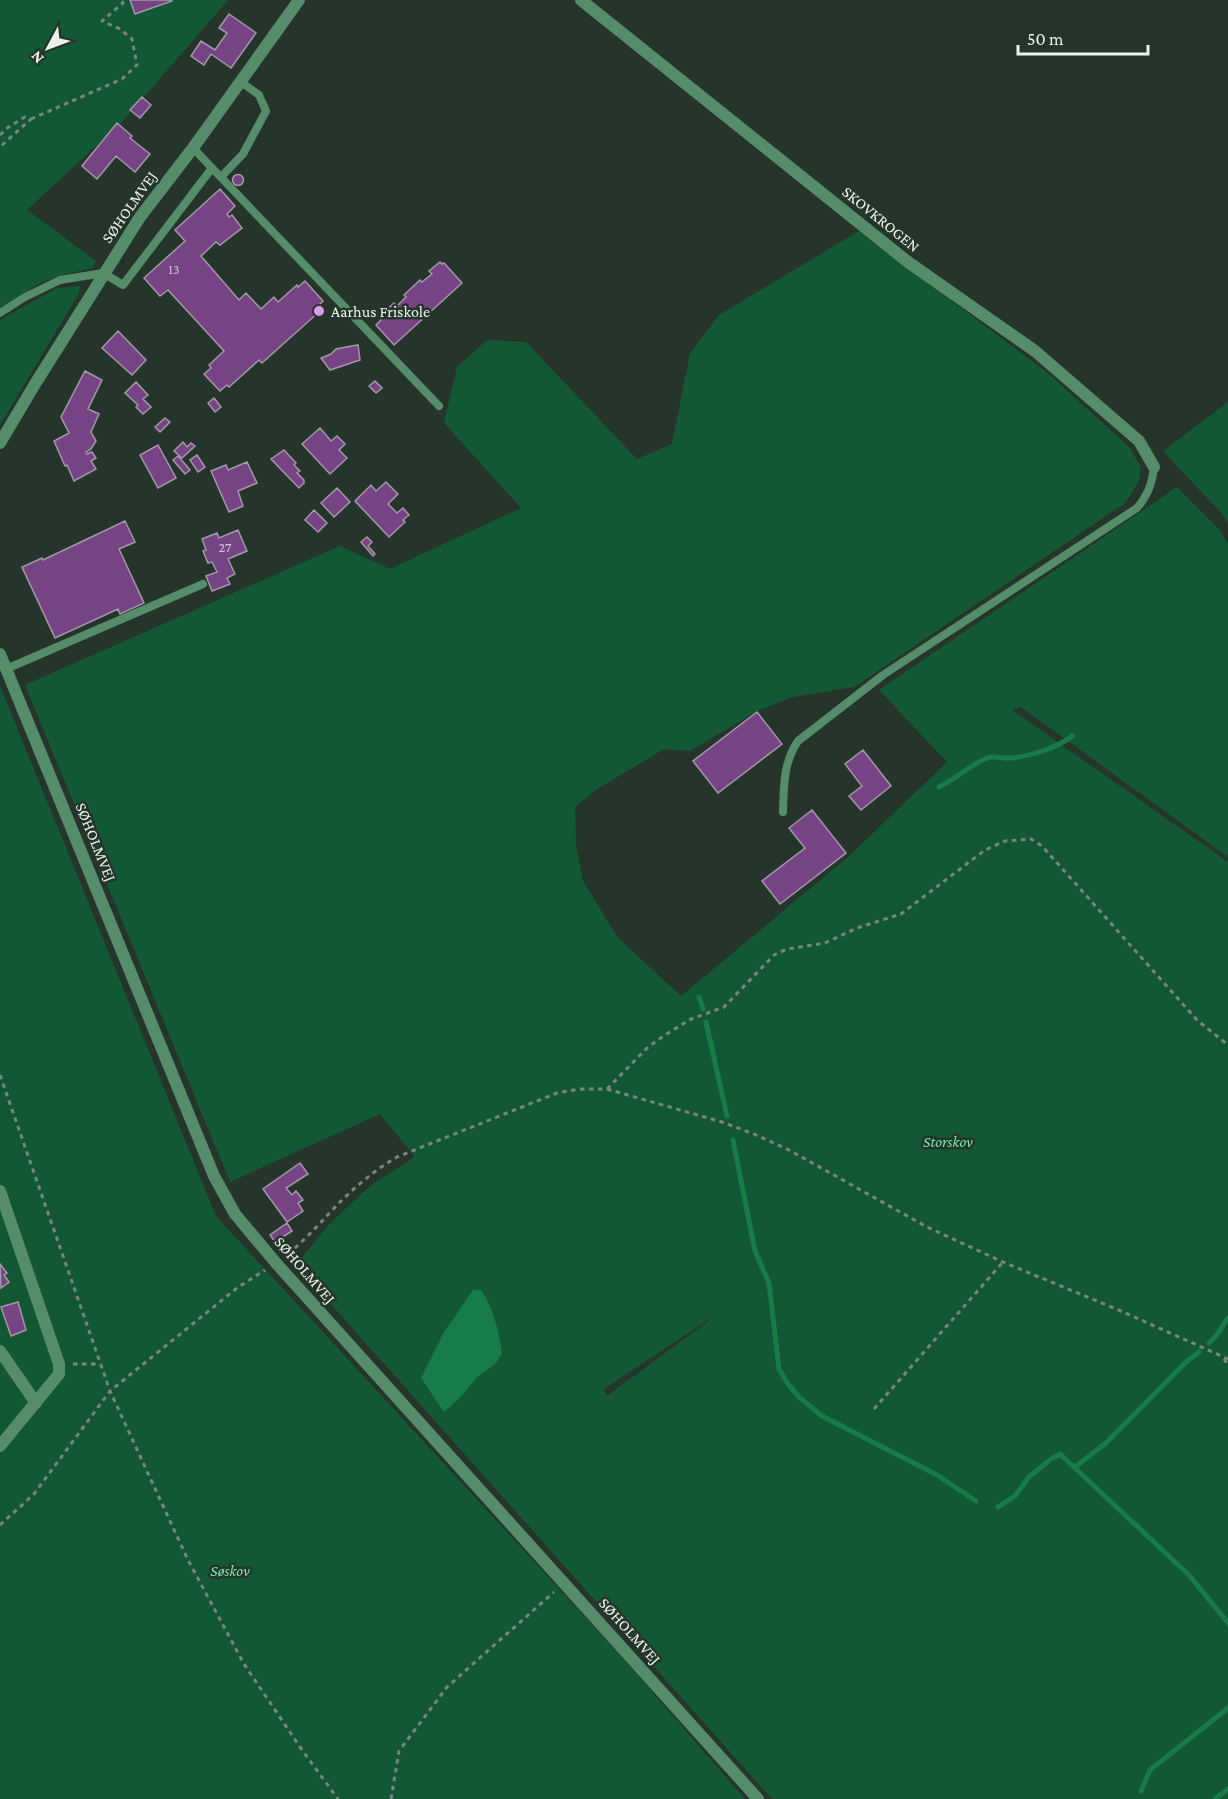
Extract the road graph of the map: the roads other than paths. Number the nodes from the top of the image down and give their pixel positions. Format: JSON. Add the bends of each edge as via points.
{"nodes":[{"id":1,"x":299,"y":0,"type":"edge"},
{"id":2,"x":581,"y":0,"type":"edge"},
{"id":3,"x":240,"y":82,"type":"junction"},
{"id":4,"x":193,"y":148,"type":"junction"},
{"id":5,"x":212,"y":168,"type":"junction"},
{"id":6,"x":221,"y":177,"type":"junction"},
{"id":7,"x":103,"y":273,"type":"junction"},
{"id":8,"x":0,"y":313,"type":"edge"},
{"id":9,"x":439,"y":406,"type":"dead end"},
{"id":10,"x":0,"y":443,"type":"edge"},
{"id":11,"x":1154,"y":467,"type":"joint"},
{"id":12,"x":203,"y":584,"type":"dead end"},
{"id":13,"x":0,"y":656,"type":"edge"},
{"id":14,"x":6,"y":669,"type":"junction"},
{"id":15,"x":783,"y":812,"type":"dead end"},
{"id":16,"x":0,"y":1191,"type":"edge"},
{"id":17,"x":0,"y":1351,"type":"edge"},
{"id":18,"x":36,"y":1403,"type":"junction"},
{"id":19,"x":0,"y":1446,"type":"edge"},
{"id":20,"x":758,"y":1799,"type":"edge"}],
"edges":[{"from":1,"to":3,"type":"street","name":"SØHOLMVEJ"},
{"from":2,"to":11,"type":"street","name":"SKOVKROGEN","via":[[908,262],[1035,351],[1139,441]]},
{"from":3,"to":4,"type":"street","name":"SØHOLMVEJ"},
{"from":3,"to":6,"type":"lane","via":[[259,95],[266,111],[243,154]]},
{"from":4,"to":5,"type":"lane"},
{"from":4,"to":7,"type":"street","name":"SØHOLMVEJ"},
{"from":5,"to":6,"type":"lane"},
{"from":5,"to":7,"type":"lane","via":[[123,285]]},
{"from":6,"to":9,"type":"lane"},
{"from":7,"to":8,"type":"lane","via":[[60,280]]},
{"from":7,"to":10,"type":"street","name":"SØHOLMVEJ"},
{"from":11,"to":15,"type":"lane","via":[[1152,483],[1137,508],[883,675],[798,741],[785,769]]},
{"from":12,"to":14,"type":"lane"},
{"from":13,"to":14,"type":"street","name":"SØHOLMVEJ"},
{"from":14,"to":20,"type":"street","name":"SØHOLMVEJ","via":[[214,1176],[235,1214]]},
{"from":16,"to":18,"type":"street","via":[[59,1364],[59,1374]]},
{"from":17,"to":18,"type":"street"},
{"from":18,"to":19,"type":"street"}]}
